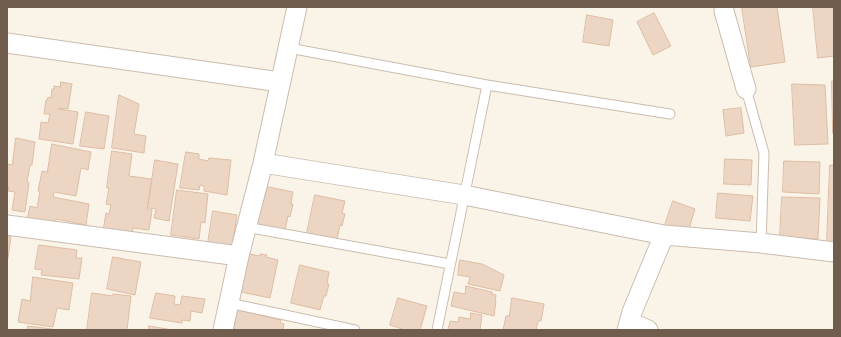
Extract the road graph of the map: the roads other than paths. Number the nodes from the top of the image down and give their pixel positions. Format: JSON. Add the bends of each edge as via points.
{"nodes":[{"id":1,"x":297,"y":7,"type":"edge"},
{"id":2,"x":724,"y":7,"type":"edge"},
{"id":3,"x":7,"y":43,"type":"edge"},
{"id":4,"x":288,"y":48,"type":"junction"},
{"id":5,"x":280,"y":82,"type":"junction"},
{"id":6,"x":487,"y":85,"type":"junction"},
{"id":7,"x":746,"y":89,"type":"joint"},
{"id":8,"x":670,"y":114,"type":"dead end"},
{"id":9,"x":263,"y":163,"type":"junction"},
{"id":10,"x":464,"y":195,"type":"junction"},
{"id":11,"x":7,"y":225,"type":"edge"},
{"id":12,"x":246,"y":227,"type":"junction"},
{"id":13,"x":664,"y":235,"type":"junction"},
{"id":14,"x":761,"y":243,"type":"junction"},
{"id":15,"x":834,"y":252,"type":"edge"},
{"id":16,"x":238,"y":256,"type":"junction"},
{"id":17,"x":450,"y":264,"type":"junction"},
{"id":18,"x":229,"y":303,"type":"junction"},
{"id":19,"x":628,"y":326,"type":"edge"},
{"id":20,"x":223,"y":330,"type":"edge"},
{"id":21,"x":355,"y":330,"type":"edge"},
{"id":22,"x":437,"y":330,"type":"edge"},
{"id":23,"x":648,"y":330,"type":"edge"}],
"edges":[{"from":1,"to":4,"type":"street"},
{"from":2,"to":7,"type":"street"},
{"from":3,"to":5,"type":"street"},
{"from":4,"to":5,"type":"street"},
{"from":4,"to":6,"type":"lane"},
{"from":5,"to":9,"type":"street"},
{"from":6,"to":8,"type":"lane"},
{"from":6,"to":10,"type":"lane"},
{"from":7,"to":14,"type":"lane","via":[[764,153]]},
{"from":9,"to":10,"type":"street"},
{"from":9,"to":12,"type":"street"},
{"from":10,"to":13,"type":"street"},
{"from":10,"to":17,"type":"lane"},
{"from":11,"to":16,"type":"street"},
{"from":12,"to":16,"type":"street"},
{"from":12,"to":17,"type":"lane"},
{"from":13,"to":14,"type":"street"},
{"from":13,"to":19,"type":"street"},
{"from":14,"to":15,"type":"street"},
{"from":16,"to":18,"type":"street"},
{"from":17,"to":22,"type":"lane"},
{"from":18,"to":20,"type":"street"},
{"from":18,"to":21,"type":"lane"},
{"from":19,"to":23,"type":"street"}]}
